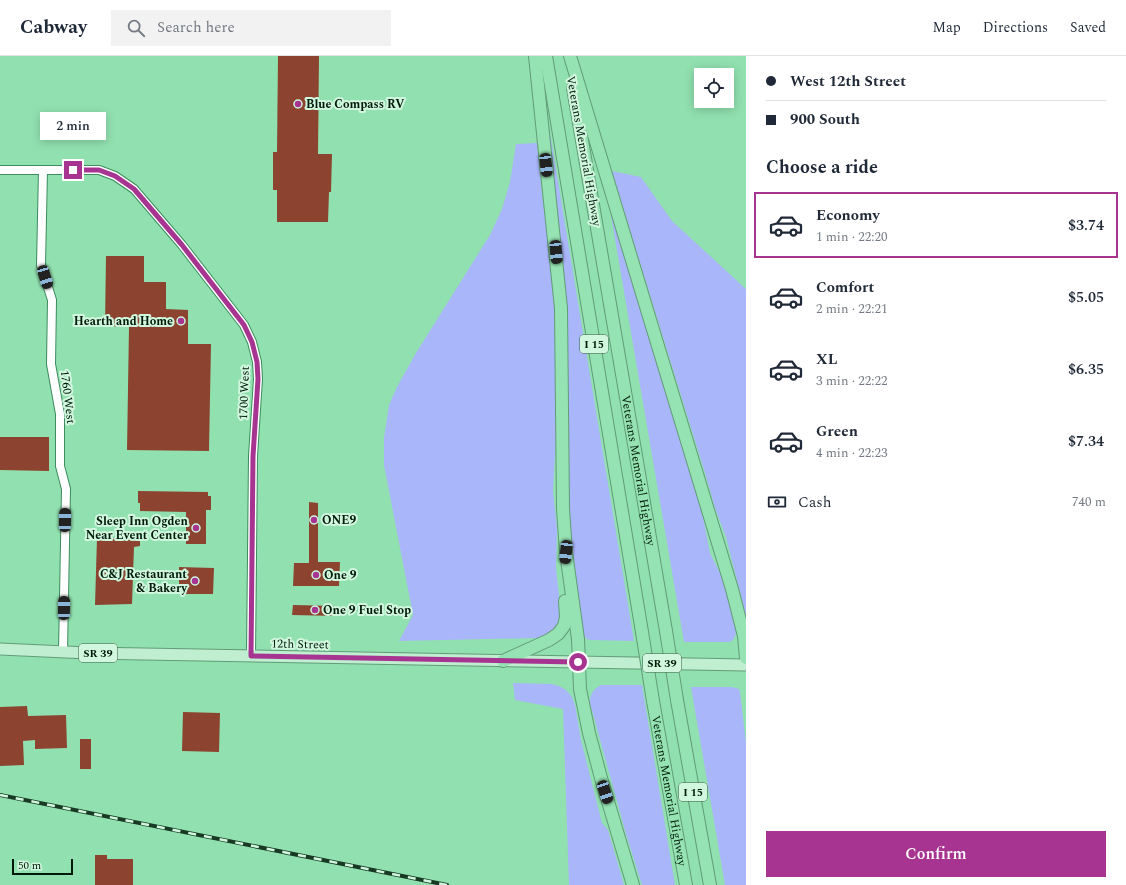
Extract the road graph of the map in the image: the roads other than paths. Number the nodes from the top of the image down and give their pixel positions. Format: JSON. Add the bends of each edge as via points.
{"nodes":[{"id":1,"x":535,"y":56,"type":"edge"},
{"id":2,"x":546,"y":56,"type":"edge"},
{"id":3,"x":569,"y":56,"type":"edge"},
{"id":4,"x":0,"y":170,"type":"edge"},
{"id":5,"x":43,"y":170,"type":"junction"},
{"id":6,"x":566,"y":552,"type":"junction"},
{"id":7,"x":0,"y":649,"type":"edge"},
{"id":8,"x":63,"y":652,"type":"junction"},
{"id":9,"x":251,"y":656,"type":"junction"},
{"id":10,"x":746,"y":658,"type":"edge"},
{"id":11,"x":503,"y":661,"type":"junction"},
{"id":12,"x":578,"y":662,"type":"junction"},
{"id":13,"x":746,"y":665,"type":"edge"},
{"id":14,"x":634,"y":885,"type":"edge"},
{"id":15,"x":686,"y":885,"type":"edge"},
{"id":16,"x":710,"y":885,"type":"edge"}],
"edges":[{"from":1,"to":6,"type":"highway","via":[[561,308]]},
{"from":2,"to":15,"type":"highway","name":"Veterans Memorial Highway","number":"I 15","bridge":true},
{"from":3,"to":10,"type":"highway","via":[[732,589],[744,636]]},
{"from":3,"to":16,"type":"highway","name":"Veterans Memorial Highway","number":"I 15","bridge":true},
{"from":4,"to":5,"type":"street"},
{"from":5,"to":8,"type":"street","name":"1760 West","via":[[41,265],[52,300],[51,364],[60,414],[60,466],[66,489]]},
{"from":5,"to":9,"type":"street","name":"1700 West","via":[[99,170],[115,176],[134,189],[182,245],[244,325],[252,342],[258,379],[253,456]]},
{"from":6,"to":11,"type":"highway","via":[[563,578],[566,617],[564,626],[549,640]]},
{"from":6,"to":12,"type":"highway","via":[[578,639]]},
{"from":7,"to":8,"type":"main road","name":"12th Street","number":"SR 39"},
{"from":8,"to":9,"type":"main road","name":"12th Street","number":"SR 39"},
{"from":9,"to":11,"type":"main road","name":"12th Street","number":"SR 39"},
{"from":11,"to":12,"type":"main road","number":"SR 39"},
{"from":12,"to":13,"type":"main road","number":"SR 39"},
{"from":12,"to":14,"type":"highway","via":[[580,689],[589,733]]}]}
